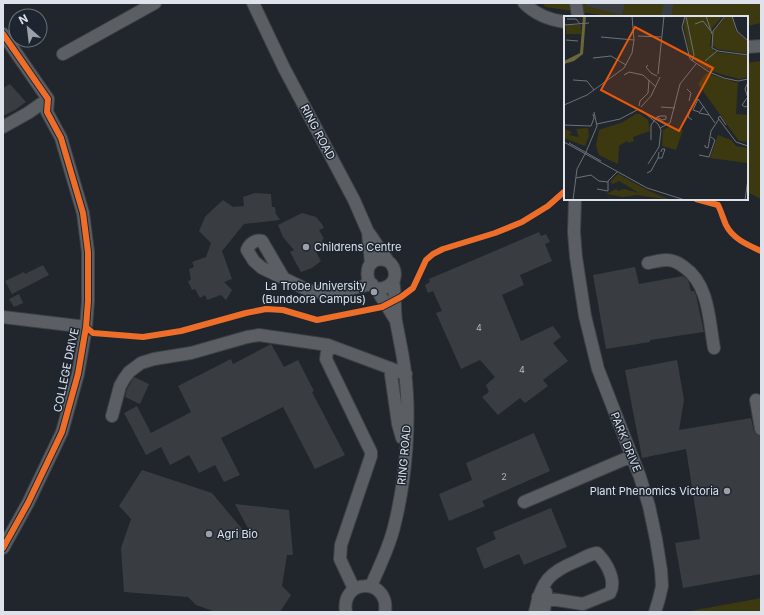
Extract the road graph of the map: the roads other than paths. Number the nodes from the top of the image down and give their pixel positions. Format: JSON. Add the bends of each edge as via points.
{"nodes":[{"id":1,"x":155,"y":3,"type":"edge"},
{"id":2,"x":254,"y":3,"type":"edge"},
{"id":3,"x":524,"y":3,"type":"edge"},
{"id":4,"x":576,"y":3,"type":"edge"},
{"id":5,"x":578,"y":16,"type":"edge"},
{"id":6,"x":564,"y":22,"type":"edge"},
{"id":7,"x":3,"y":34,"type":"edge"},
{"id":8,"x":761,"y":46,"type":"edge"},
{"id":9,"x":748,"y":47,"type":"edge"},
{"id":10,"x":63,"y":54,"type":"dead end"},
{"id":11,"x":48,"y":99,"type":"junction"},
{"id":12,"x":3,"y":127,"type":"edge"},
{"id":13,"x":575,"y":200,"type":"edge"},
{"id":14,"x":368,"y":232,"type":"junction"},
{"id":15,"x":388,"y":261,"type":"junction"},
{"id":16,"x":648,"y":263,"type":"dead end"},
{"id":17,"x":369,"y":267,"type":"junction"},
{"id":18,"x":283,"y":277,"type":"dead end"},
{"id":19,"x":393,"y":281,"type":"junction"},
{"id":20,"x":373,"y":286,"type":"junction"},
{"id":21,"x":340,"y":292,"type":"junction"},
{"id":22,"x":3,"y":317,"type":"edge"},
{"id":23,"x":396,"y":320,"type":"junction"},
{"id":24,"x":86,"y":327,"type":"junction"},
{"id":25,"x":328,"y":345,"type":"junction"},
{"id":26,"x":714,"y":348,"type":"dead end"},
{"id":27,"x":390,"y":368,"type":"junction"},
{"id":28,"x":406,"y":374,"type":"junction"},
{"id":29,"x":757,"y":397,"type":"edge"},
{"id":30,"x":112,"y":416,"type":"dead end"},
{"id":31,"x":761,"y":429,"type":"edge"},
{"id":32,"x":406,"y":449,"type":"junction"},
{"id":33,"x":632,"y":456,"type":"junction"},
{"id":34,"x":524,"y":502,"type":"dead end"},
{"id":35,"x":3,"y":548,"type":"edge"},
{"id":36,"x":371,"y":586,"type":"junction"},
{"id":37,"x":354,"y":589,"type":"junction"},
{"id":38,"x":542,"y":598,"type":"junction"},
{"id":39,"x":346,"y":612,"type":"edge"},
{"id":40,"x":385,"y":612,"type":"edge"},
{"id":41,"x":535,"y":612,"type":"edge"},
{"id":42,"x":544,"y":612,"type":"edge"},
{"id":43,"x":655,"y":612,"type":"edge"}],
"edges":[{"from":1,"to":10,"type":"street"},
{"from":2,"to":14,"type":"street","name":"RING ROAD","via":[[284,68],[354,200]]},
{"from":3,"to":6,"type":"street","via":[[538,14]]},
{"from":4,"to":5,"type":"street"},
{"from":7,"to":11,"type":"street","name":"COLLEGE DRIVE"},
{"from":8,"to":9,"type":"street"},
{"from":11,"to":12,"type":"street"},
{"from":11,"to":24,"type":"street","name":"COLLEGE DRIVE","via":[[47,112],[61,138],[83,213],[88,252]]},
{"from":13,"to":33,"type":"street","name":"PARK DRIVE","via":[[574,232],[585,316],[598,369]]},
{"from":14,"to":15,"type":"street"},
{"from":14,"to":17,"type":"street","name":"RING ROAD"},
{"from":15,"to":17,"type":"street","via":[[379,260]]},
{"from":15,"to":19,"type":"street","via":[[394,268]]},
{"from":16,"to":26,"type":"street","via":[[674,261],[694,275],[704,292]]},
{"from":17,"to":20,"type":"street","via":[[367,278]]},
{"from":17,"to":21,"type":"street"},
{"from":18,"to":21,"type":"street","via":[[310,291],[325,294]]},
{"from":19,"to":20,"type":"street","via":[[387,287]]},
{"from":19,"to":23,"type":"street","name":"RING ROAD"},
{"from":20,"to":21,"type":"street"},
{"from":20,"to":23,"type":"street","name":"RING ROAD"},
{"from":22,"to":24,"type":"street"},
{"from":23,"to":28,"type":"street","name":"RING ROAD"},
{"from":24,"to":35,"type":"street","name":"COLLEGE DRIVE","via":[[78,374],[62,432]]},
{"from":25,"to":27,"type":"street"},
{"from":25,"to":30,"type":"street","via":[[259,335],[191,353],[147,360],[135,367],[124,379]]},
{"from":25,"to":37,"type":"street","via":[[328,365],[371,452],[341,545],[340,559]]},
{"from":27,"to":28,"type":"street"},
{"from":27,"to":32,"type":"street","via":[[398,424]]},
{"from":28,"to":32,"type":"street","name":"RING ROAD"},
{"from":29,"to":31,"type":"street"},
{"from":32,"to":36,"type":"street","name":"RING ROAD","via":[[394,527],[387,552]]},
{"from":33,"to":34,"type":"street"},
{"from":33,"to":43,"type":"street","name":"PARK DRIVE","via":[[649,506],[661,570],[662,586]]},
{"from":36,"to":37,"type":"street"},
{"from":36,"to":40,"type":"street","via":[[385,599]]},
{"from":37,"to":39,"type":"street","via":[[346,599]]},
{"from":38,"to":38,"type":"street","via":[[588,603],[610,593],[612,578],[608,567],[598,552],[557,569],[546,583]]},
{"from":38,"to":41,"type":"street"},
{"from":38,"to":42,"type":"street"}]}
